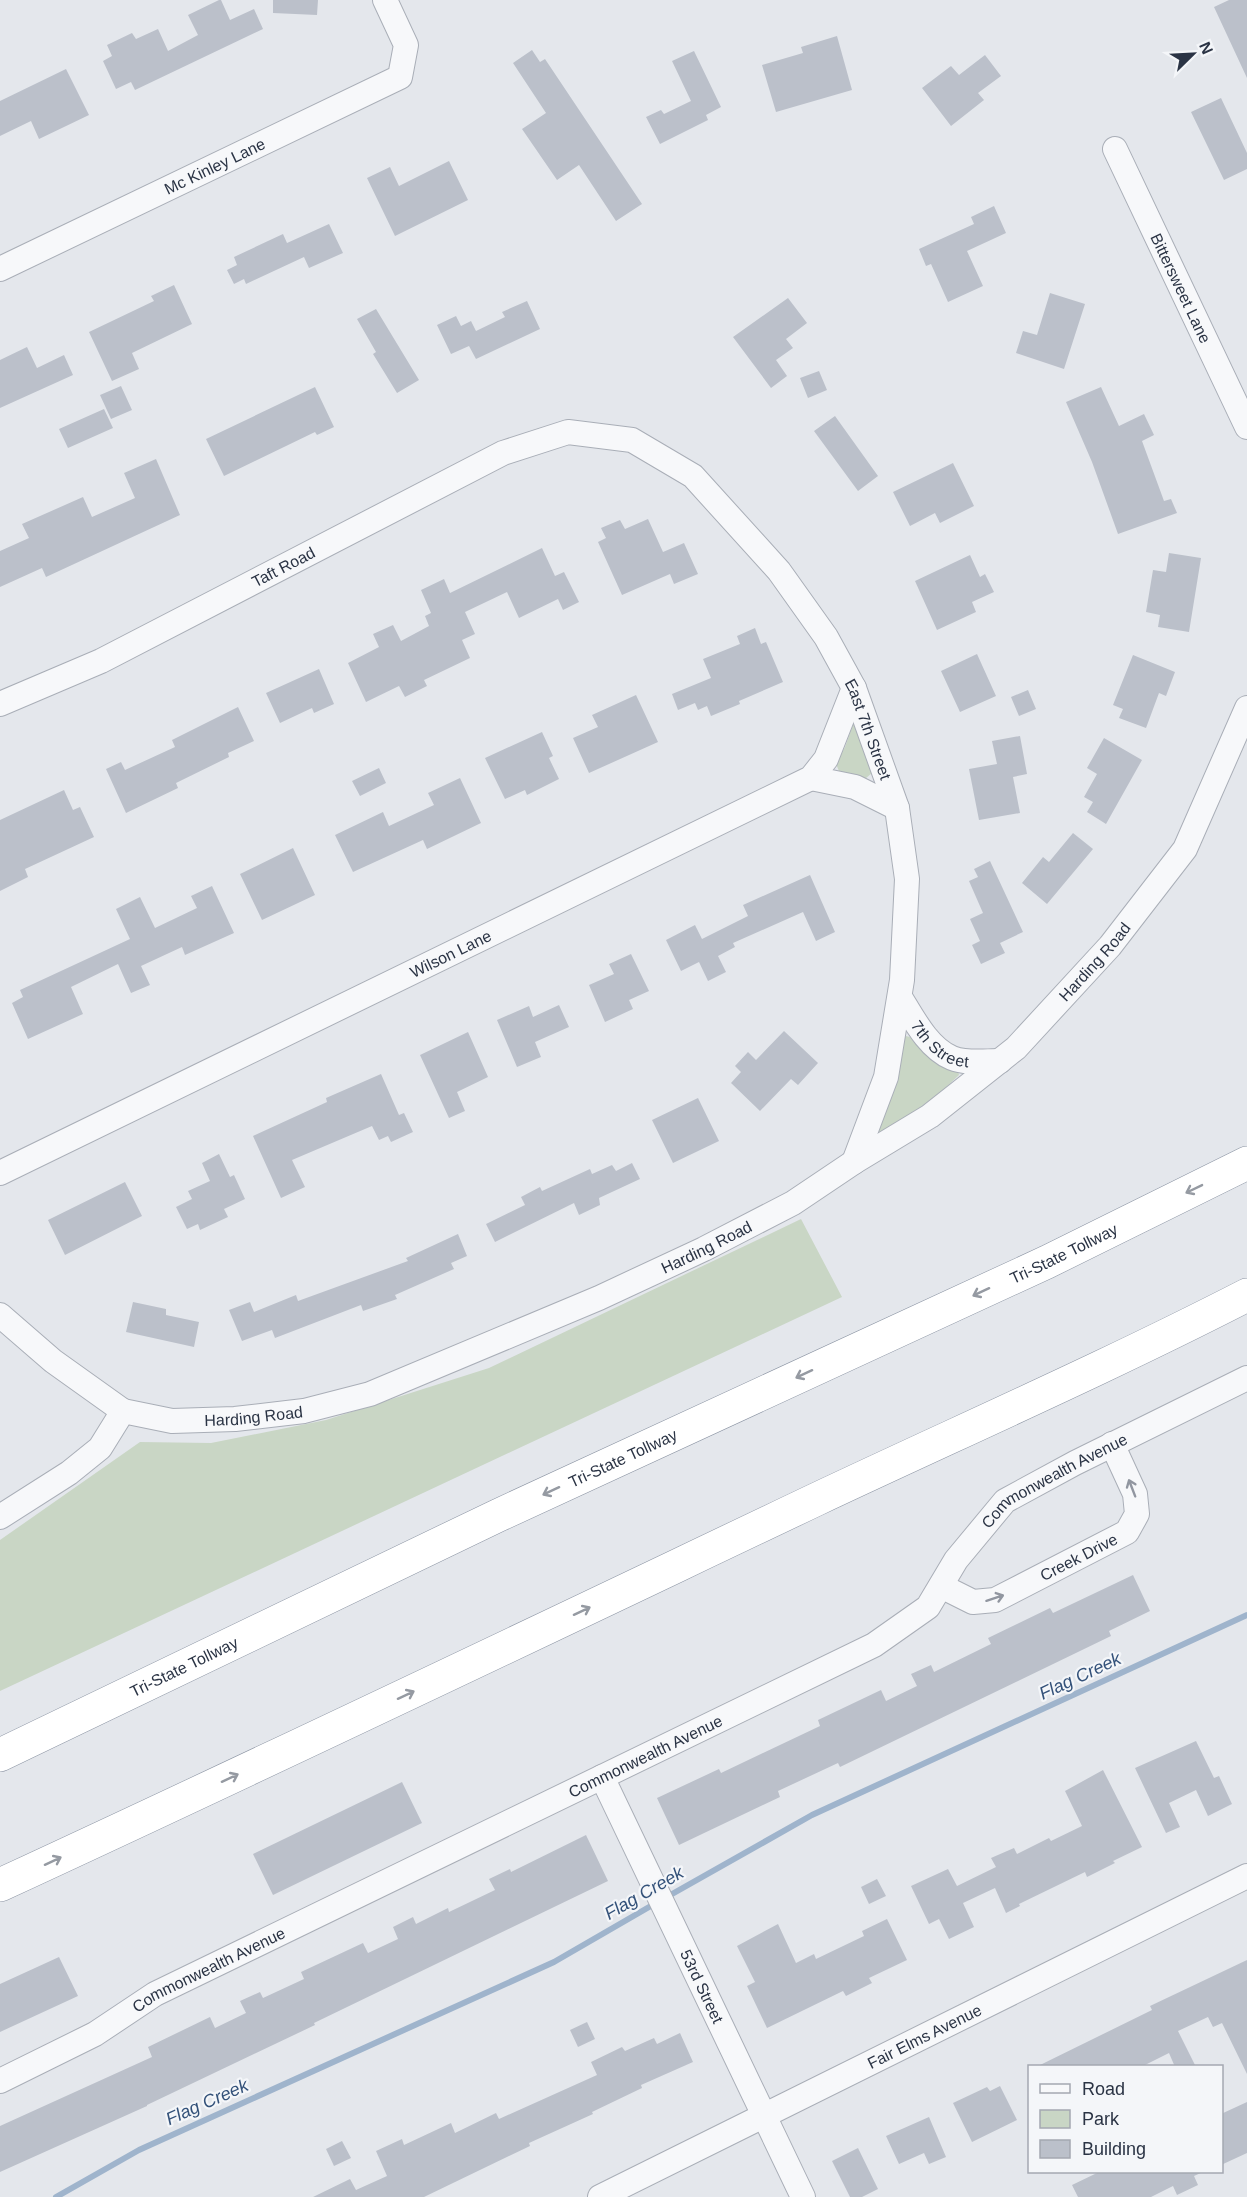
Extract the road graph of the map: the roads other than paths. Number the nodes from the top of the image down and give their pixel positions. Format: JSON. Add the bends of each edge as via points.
{"nodes":[{"id":1,"x":385,"y":0,"type":"edge"},
{"id":2,"x":1115,"y":149,"type":"dead end"},
{"id":3,"x":0,"y":269,"type":"edge"},
{"id":4,"x":1247,"y":427,"type":"edge"},
{"id":5,"x":568,"y":432,"type":"joint"},
{"id":6,"x":854,"y":687,"type":"junction"},
{"id":7,"x":0,"y":704,"type":"edge"},
{"id":8,"x":1247,"y":708,"type":"edge"},
{"id":9,"x":811,"y":778,"type":"junction"},
{"id":10,"x":897,"y":808,"type":"junction"},
{"id":11,"x":900,"y":997,"type":"junction"},
{"id":12,"x":1000,"y":1061,"type":"junction"},
{"id":13,"x":854,"y":1162,"type":"junction"},
{"id":14,"x":1247,"y":1163,"type":"edge"},
{"id":15,"x":0,"y":1173,"type":"edge"},
{"id":16,"x":1247,"y":1295,"type":"edge"},
{"id":17,"x":0,"y":1314,"type":"edge"},
{"id":18,"x":1247,"y":1378,"type":"edge"},
{"id":19,"x":123,"y":1411,"type":"junction"},
{"id":20,"x":1112,"y":1444,"type":"junction"},
{"id":21,"x":0,"y":1517,"type":"edge"},
{"id":22,"x":942,"y":1586,"type":"junction"},
{"id":23,"x":0,"y":1755,"type":"edge"},
{"id":24,"x":602,"y":1777,"type":"junction"},
{"id":25,"x":1247,"y":1876,"type":"edge"},
{"id":26,"x":0,"y":1885,"type":"edge"},
{"id":27,"x":0,"y":2081,"type":"edge"},
{"id":28,"x":764,"y":2116,"type":"junction"},
{"id":29,"x":600,"y":2197,"type":"edge"},
{"id":30,"x":803,"y":2197,"type":"edge"}],
"edges":[{"from":1,"to":3,"type":"street","name":"Mc Kinley Lane","via":[[406,45],[400,77]]},
{"from":2,"to":4,"type":"street","name":"Bittersweet Lane"},
{"from":5,"to":6,"type":"street","name":"East 7th Street","via":[[632,440],[693,476],[779,571],[826,637]]},
{"from":5,"to":7,"type":"street","name":"Taft Road","via":[[503,453],[101,661]]},
{"from":6,"to":9,"type":"street","name":"Wilson Lane","via":[[826,759]]},
{"from":6,"to":10,"type":"street","name":"East 7th Street"},
{"from":8,"to":12,"type":"street","name":"Harding Road","via":[[1185,849],[1110,946]]},
{"from":9,"to":10,"type":"street","via":[[855,787]]},
{"from":9,"to":15,"type":"street","name":"Wilson Lane"},
{"from":10,"to":11,"type":"street","name":"East 7th Street","via":[[907,879]]},
{"from":11,"to":12,"type":"street","name":"7th Street","via":[[937,1049],[953,1059]]},
{"from":11,"to":13,"type":"street","name":"East 7th Street","via":[[886,1077]]},
{"from":12,"to":13,"type":"street","name":"Harding Road","via":[[930,1116]]},
{"from":13,"to":19,"type":"street","name":"Harding Road","via":[[793,1203],[704,1249],[567,1312],[370,1394],[304,1411],[235,1419],[172,1421]]},
{"from":14,"to":23,"type":"highway","name":"Tri-State Tollway","one_way":true,"via":[[1047,1262],[499,1515]]},
{"from":26,"to":16,"type":"highway","one_way":true,"via":[[1153,1344]]},
{"from":17,"to":19,"type":"street","via":[[53,1361]]},
{"from":18,"to":20,"type":"street","name":"Commonwealth Avenue"},
{"from":19,"to":21,"type":"street","via":[[100,1448]]},
{"from":20,"to":22,"type":"street","name":"Commonwealth Avenue","via":[[1005,1501],[956,1560]]},
{"from":22,"to":20,"type":"street","name":"Creek Drive","one_way":true,"via":[[973,1602],[995,1600],[1127,1532],[1137,1514],[1135,1494]]},
{"from":22,"to":24,"type":"street","name":"Commonwealth Avenue","via":[[928,1607],[874,1645]]},
{"from":24,"to":27,"type":"street","name":"Commonwealth Avenue","via":[[155,1994],[96,2034]]},
{"from":24,"to":28,"type":"street","name":"53rd Street"},
{"from":25,"to":28,"type":"street","name":"Fair Elms Avenue"},
{"from":28,"to":29,"type":"street","name":"Fair Elms Avenue"},
{"from":28,"to":30,"type":"street","name":"53rd Street"}]}
